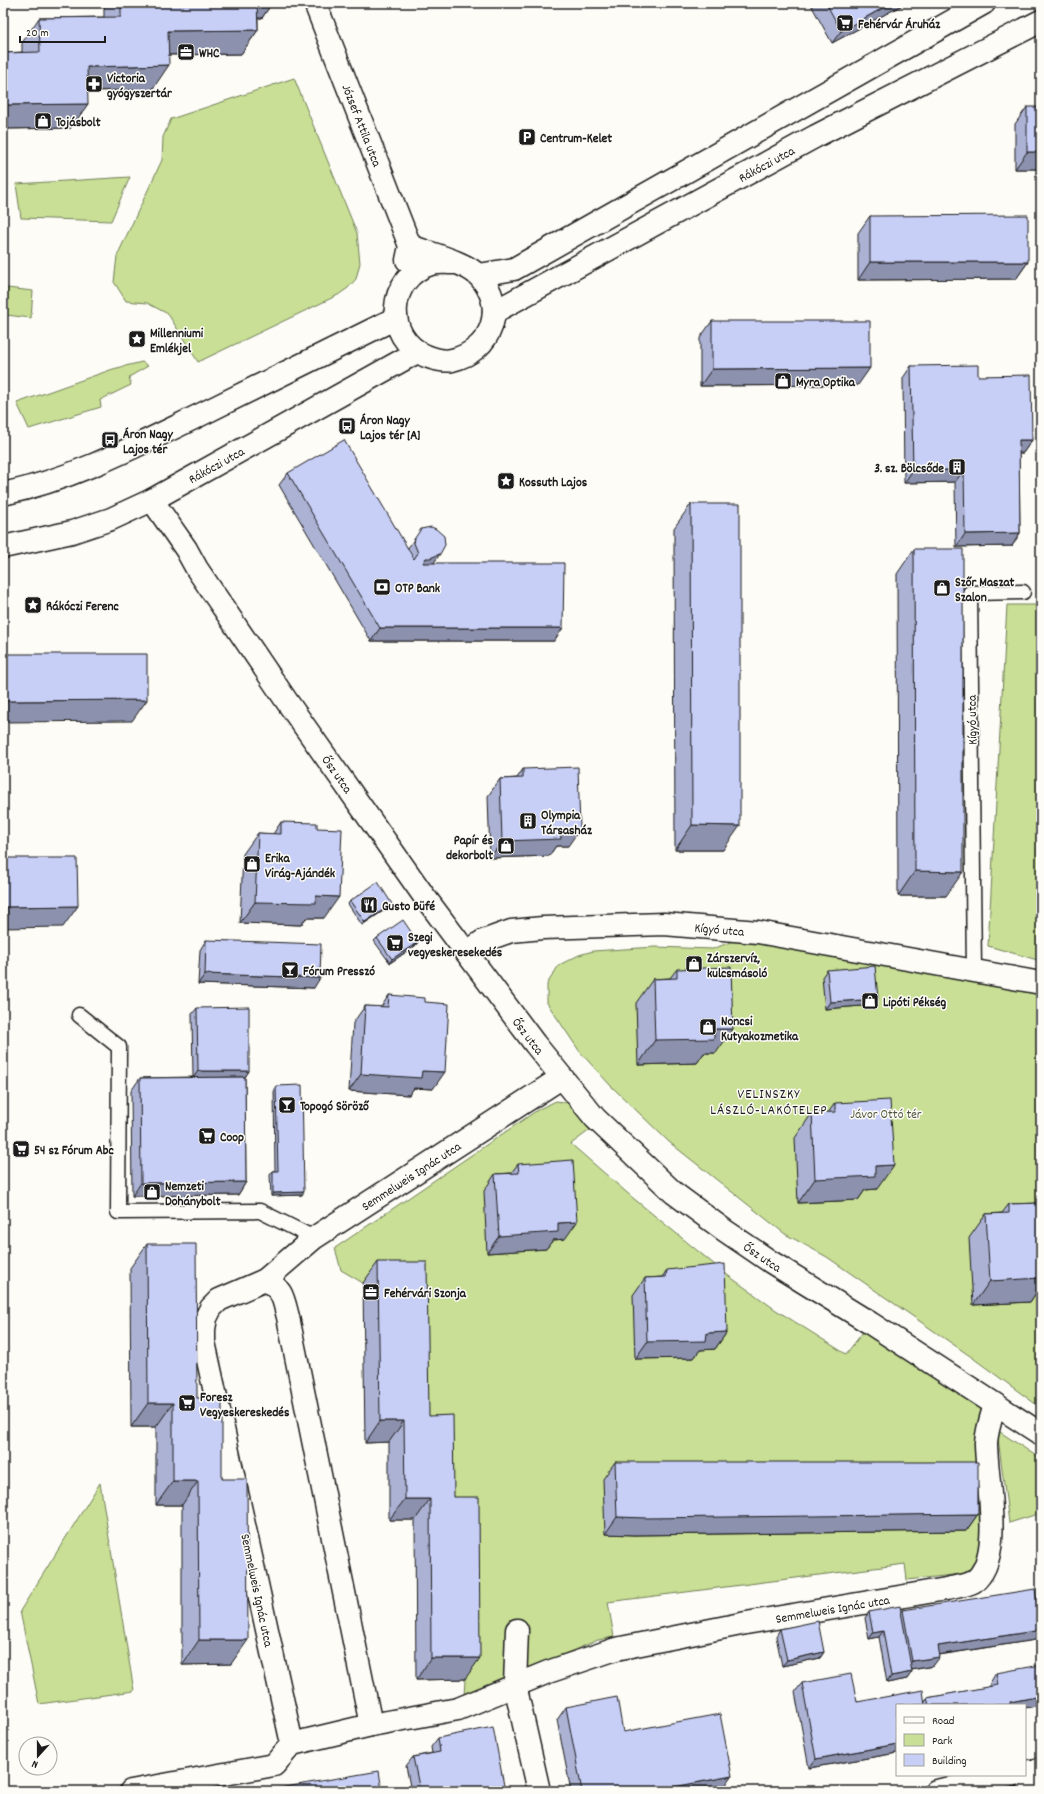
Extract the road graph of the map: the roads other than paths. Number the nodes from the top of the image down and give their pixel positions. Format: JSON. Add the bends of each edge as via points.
{"nodes":[{"id":1,"x":315,"y":3,"type":"edge"},
{"id":2,"x":984,"y":3,"type":"edge"},
{"id":3,"x":1041,"y":20,"type":"edge"},
{"id":4,"x":410,"y":246,"type":"junction"},
{"id":5,"x":455,"y":263,"type":"junction"},
{"id":6,"x":479,"y":275,"type":"junction"},
{"id":7,"x":398,"y":295,"type":"junction"},
{"id":8,"x":494,"y":312,"type":"junction"},
{"id":9,"x":396,"y":318,"type":"junction"},
{"id":10,"x":417,"y":352,"type":"junction"},
{"id":11,"x":3,"y":494,"type":"edge"},
{"id":12,"x":152,"y":500,"type":"junction"},
{"id":13,"x":3,"y":547,"type":"edge"},
{"id":14,"x":1023,"y":592,"type":"dead end"},
{"id":15,"x":467,"y":952,"type":"junction"},
{"id":16,"x":974,"y":972,"type":"junction"},
{"id":17,"x":1041,"y":983,"type":"edge"},
{"id":18,"x":79,"y":1015,"type":"dead end"},
{"id":19,"x":561,"y":1078,"type":"junction"},
{"id":20,"x":314,"y":1238,"type":"junction"},
{"id":21,"x":265,"y":1280,"type":"junction"},
{"id":22,"x":995,"y":1405,"type":"junction"},
{"id":23,"x":1041,"y":1434,"type":"edge"},
{"id":24,"x":517,"y":1630,"type":"dead end"},
{"id":25,"x":515,"y":1686,"type":"junction"},
{"id":26,"x":370,"y":1725,"type":"junction"},
{"id":27,"x":292,"y":1744,"type":"junction"},
{"id":28,"x":1028,"y":1776,"type":"edge"},
{"id":29,"x":131,"y":1791,"type":"edge"},
{"id":30,"x":539,"y":1791,"type":"edge"},
{"id":31,"x":936,"y":1791,"type":"edge"}],
"edges":[{"from":1,"to":4,"type":"street","name":"József Attila utca"},
{"from":2,"to":6,"type":"street","via":[[514,269]]},
{"from":3,"to":8,"type":"street","name":"Rákóczi utca","via":[[816,136]]},
{"from":4,"to":5,"type":"street"},
{"from":4,"to":7,"type":"street"},
{"from":5,"to":6,"type":"street","via":[[468,267]]},
{"from":5,"to":7,"type":"street","via":[[431,264],[411,275]]},
{"from":6,"to":8,"type":"street","via":[[493,298]]},
{"from":7,"to":9,"type":"street"},
{"from":8,"to":10,"type":"street","via":[[491,329],[482,344],[468,355],[451,360],[434,359]]},
{"from":9,"to":10,"type":"street","via":[[407,343]]},
{"from":9,"to":11,"type":"street","via":[[86,469]]},
{"from":10,"to":12,"type":"street","name":"Rákóczi utca"},
{"from":12,"to":13,"type":"street","name":"Rákóczi utca","via":[[110,519],[72,532]]},
{"from":12,"to":15,"type":"street","name":"Ősz utca","via":[[288,703],[424,896]]},
{"from":14,"to":16,"type":"lane","name":"Kígyó utca","via":[[970,593]]},
{"from":15,"to":16,"type":"street","name":"Kígyó utca","via":[[483,941],[511,931],[664,924],[758,932]]},
{"from":15,"to":19,"type":"street","name":"Ősz utca"},
{"from":16,"to":17,"type":"street","name":"Kígyó utca"},
{"from":18,"to":20,"type":"lane","via":[[119,1048],[118,1212],[260,1211]]},
{"from":19,"to":20,"type":"street","name":"Semmelweis Ignác utca"},
{"from":19,"to":22,"type":"street","name":"Ősz utca","via":[[595,1118],[674,1193],[771,1262]]},
{"from":20,"to":21,"type":"street","name":"Semmelweis Ignác utca"},
{"from":21,"to":26,"type":"street","via":[[282,1292],[288,1317]]},
{"from":21,"to":27,"type":"street","name":"Semmelweis Ignác utca","via":[[219,1300],[211,1308],[206,1318],[204,1342]]},
{"from":22,"to":23,"type":"street","name":"Ősz utca"},
{"from":22,"to":25,"type":"street","name":"Semmelweis Ignác utca","via":[[988,1424],[986,1443],[992,1536],[987,1564],[972,1583],[616,1649]]},
{"from":24,"to":25,"type":"street"},
{"from":25,"to":26,"type":"street","name":"Semmelweis Ignác utca","via":[[458,1709]]},
{"from":25,"to":30,"type":"street"},
{"from":26,"to":27,"type":"street","name":"Semmelweis Ignác utca"},
{"from":27,"to":29,"type":"street","via":[[274,1765]]},
{"from":28,"to":31,"type":"street"}]}
